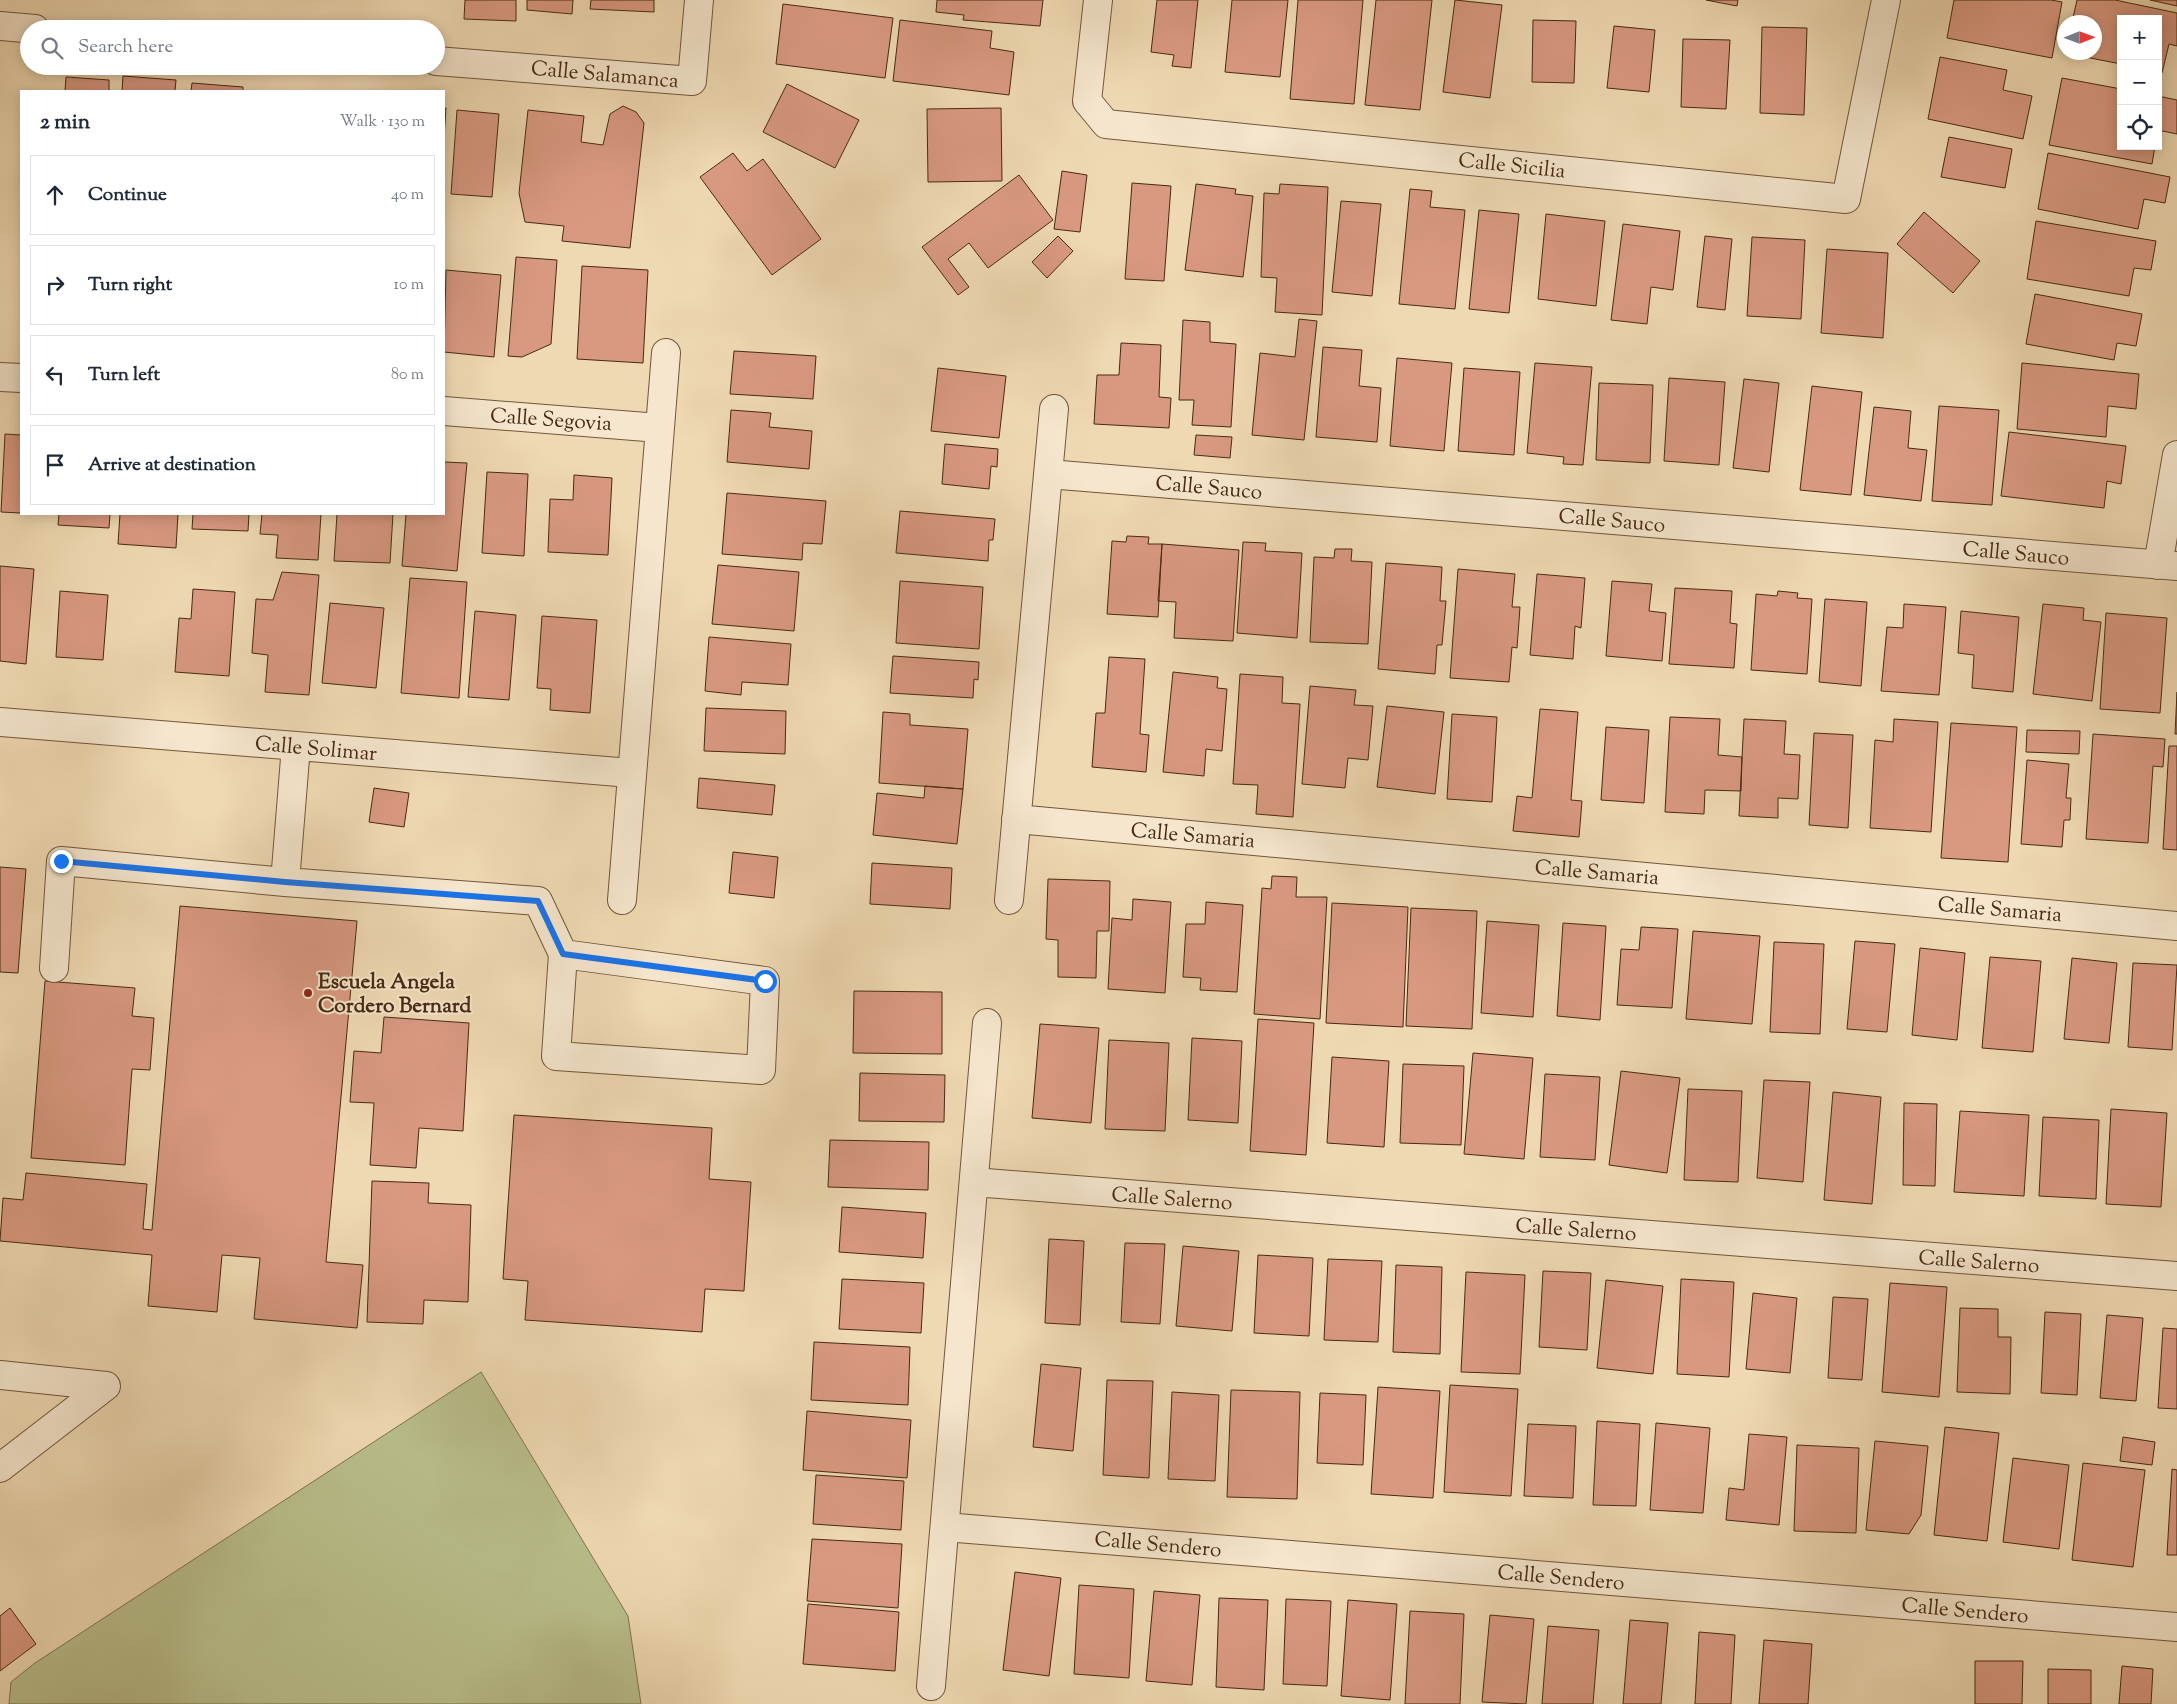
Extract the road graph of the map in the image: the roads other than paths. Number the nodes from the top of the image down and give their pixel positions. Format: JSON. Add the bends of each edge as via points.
{"nodes":[{"id":1,"x":699,"y":0,"type":"edge"},
{"id":2,"x":1098,"y":0,"type":"edge"},
{"id":3,"x":1886,"y":0,"type":"edge"},
{"id":4,"x":0,"y":26,"type":"edge"},
{"id":5,"x":20,"y":28,"type":"edge"},
{"id":6,"x":445,"y":62,"type":"edge"},
{"id":7,"x":666,"y":353,"type":"dead end"},
{"id":8,"x":0,"y":377,"type":"edge"},
{"id":9,"x":20,"y":378,"type":"edge"},
{"id":10,"x":1054,"y":409,"type":"dead end"},
{"id":11,"x":445,"y":411,"type":"edge"},
{"id":12,"x":659,"y":428,"type":"junction"},
{"id":13,"x":2177,"y":455,"type":"edge"},
{"id":14,"x":1048,"y":474,"type":"junction"},
{"id":15,"x":2167,"y":566,"type":"edge"},
{"id":16,"x":0,"y":722,"type":"edge"},
{"id":17,"x":296,"y":746,"type":"junction"},
{"id":18,"x":631,"y":773,"type":"junction"},
{"id":19,"x":1016,"y":819,"type":"junction"},
{"id":20,"x":285,"y":882,"type":"junction"},
{"id":21,"x":622,"y":900,"type":"dead end"},
{"id":22,"x":1009,"y":900,"type":"dead end"},
{"id":23,"x":2177,"y":926,"type":"edge"},
{"id":24,"x":563,"y":954,"type":"junction"},
{"id":25,"x":54,"y":968,"type":"dead end"},
{"id":26,"x":987,"y":1023,"type":"dead end"},
{"id":27,"x":974,"y":1182,"type":"junction"},
{"id":28,"x":2177,"y":1276,"type":"edge"},
{"id":29,"x":0,"y":1375,"type":"edge"},
{"id":30,"x":0,"y":1468,"type":"edge"},
{"id":31,"x":945,"y":1527,"type":"junction"},
{"id":32,"x":2177,"y":1627,"type":"edge"},
{"id":33,"x":931,"y":1686,"type":"dead end"}],
"edges":[{"from":1,"to":6,"type":"street","name":"Calle Salamanca","via":[[692,81]]},
{"from":2,"to":3,"type":"street","name":"Calle Sicilia","via":[[1087,100],[1106,124],[1846,199]]},
{"from":4,"to":5,"type":"street"},
{"from":7,"to":12,"type":"street"},
{"from":8,"to":9,"type":"street"},
{"from":10,"to":14,"type":"street"},
{"from":11,"to":12,"type":"street","name":"Calle Segovia"},
{"from":12,"to":18,"type":"street"},
{"from":13,"to":15,"type":"street"},
{"from":14,"to":15,"type":"street","name":"Calle Sauco"},
{"from":14,"to":19,"type":"street"},
{"from":16,"to":17,"type":"street","name":"Calle Solimar"},
{"from":17,"to":18,"type":"street","name":"Calle Solimar"},
{"from":17,"to":20,"type":"street"},
{"from":18,"to":21,"type":"street"},
{"from":19,"to":22,"type":"street"},
{"from":19,"to":23,"type":"street","name":"Calle Samaria"},
{"from":20,"to":24,"type":"street","via":[[538,901]]},
{"from":20,"to":25,"type":"street","via":[[61,861]]},
{"from":24,"to":24,"type":"street","via":[[556,1056],[761,1070],[765,981]]},
{"from":26,"to":27,"type":"street"},
{"from":27,"to":28,"type":"street","name":"Calle Salerno"},
{"from":27,"to":31,"type":"street"},
{"from":29,"to":30,"type":"street","via":[[106,1386]]},
{"from":31,"to":32,"type":"street","name":"Calle Sendero"},
{"from":31,"to":33,"type":"street"}]}
